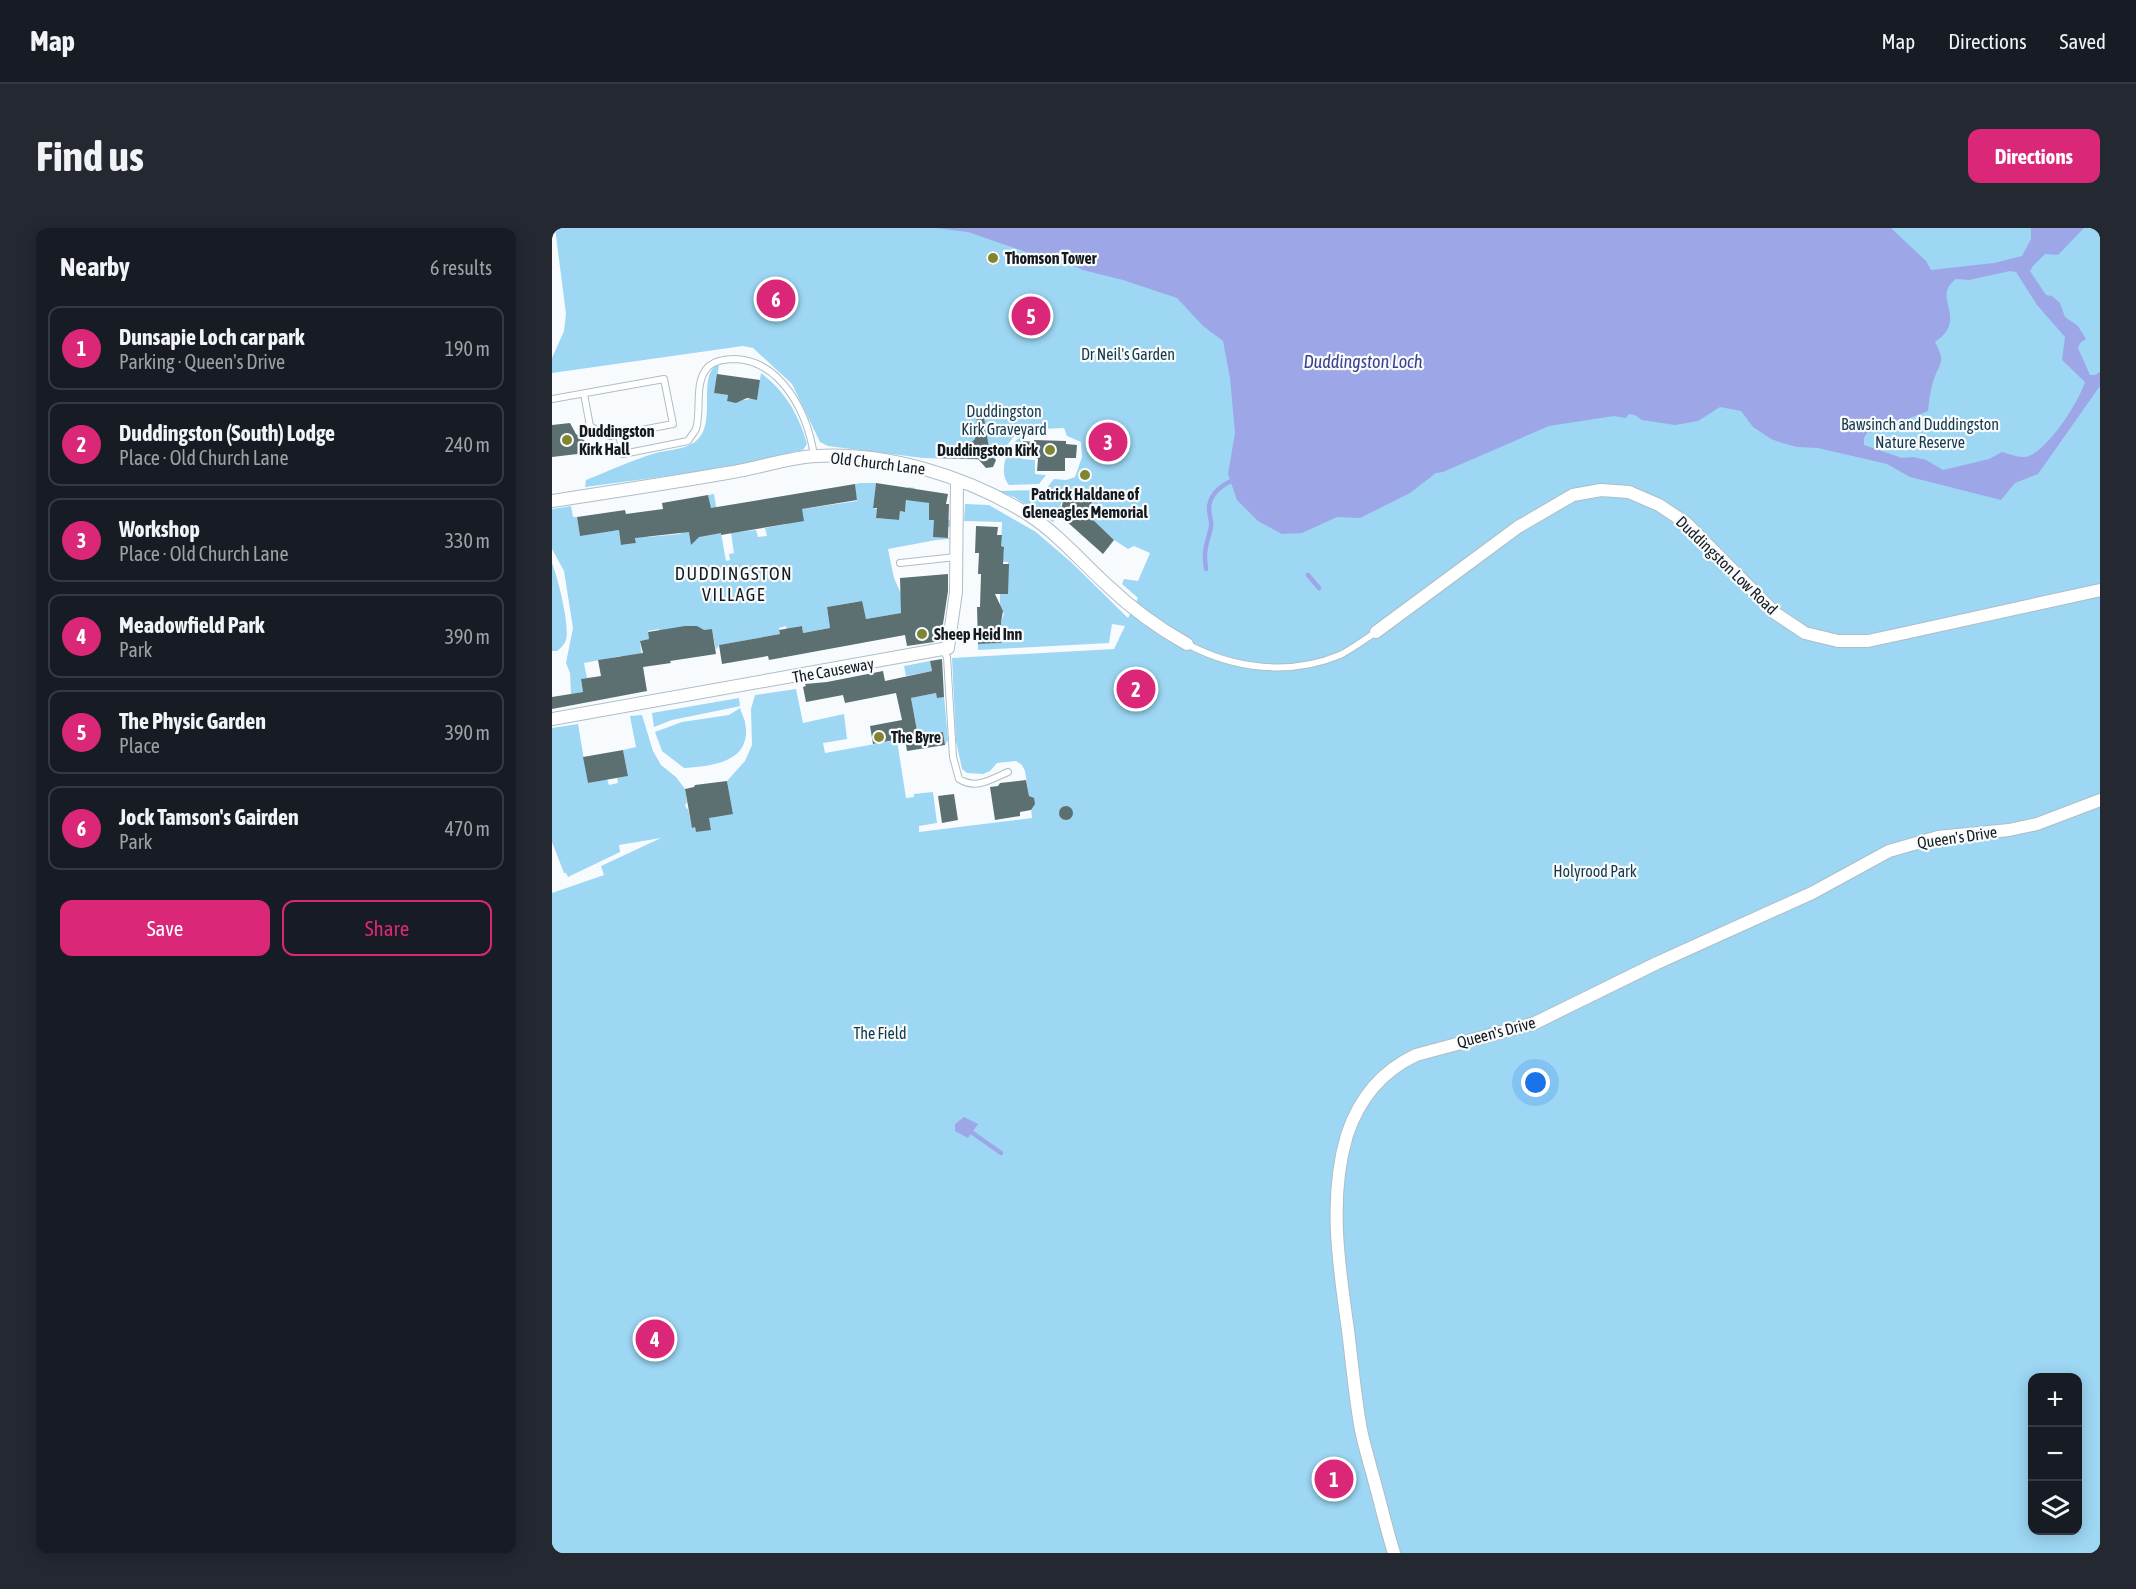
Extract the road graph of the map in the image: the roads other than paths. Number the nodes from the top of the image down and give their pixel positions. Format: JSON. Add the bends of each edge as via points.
{"nodes":[{"id":1,"x":584,"y":394,"type":"junction"},
{"id":2,"x":552,"y":399,"type":"edge"},
{"id":3,"x":619,"y":434,"type":"junction"},
{"id":4,"x":814,"y":456,"type":"junction"},
{"id":5,"x":957,"y":480,"type":"junction"},
{"id":6,"x":552,"y":501,"type":"edge"},
{"id":7,"x":956,"y":556,"type":"junction"},
{"id":8,"x":900,"y":563,"type":"dead end"},
{"id":9,"x":2100,"y":590,"type":"edge"},
{"id":10,"x":1376,"y":632,"type":"joint"},
{"id":11,"x":1187,"y":644,"type":"joint"},
{"id":12,"x":942,"y":649,"type":"junction"},
{"id":13,"x":552,"y":719,"type":"edge"},
{"id":14,"x":1008,"y":772,"type":"dead end"},
{"id":15,"x":2100,"y":800,"type":"edge"},
{"id":16,"x":1394,"y":1553,"type":"edge"}],
"edges":[{"from":1,"to":2,"type":"lane"},
{"from":1,"to":3,"type":"lane","via":[[590,426],[610,436]]},
{"from":1,"to":3,"type":"lane","via":[[664,379],[672,424]]},
{"from":3,"to":4,"type":"lane","via":[[623,454],[688,441],[696,429],[701,378],[707,367],[722,360],[743,360],[774,375],[792,397],[806,423]]},
{"from":4,"to":5,"type":"street","name":"Old Church Lane","via":[[851,456],[919,466]]},
{"from":4,"to":6,"type":"street","name":"Old Church Lane"},
{"from":5,"to":7,"type":"street"},
{"from":5,"to":11,"type":"street","name":"Old Church Lane","via":[[1028,515],[1109,587]]},
{"from":7,"to":8,"type":"lane"},
{"from":7,"to":12,"type":"street","via":[[956,592],[948,648]]},
{"from":9,"to":10,"type":"street","name":"Duddingston Low Road","via":[[1868,641],[1838,641],[1805,633],[1775,613],[1686,523],[1659,505],[1629,492],[1601,490],[1573,495],[1518,527]]},
{"from":10,"to":11,"type":"lane","name":"Duddingston Low Road","via":[[1341,654],[1286,667],[1242,665]]},
{"from":12,"to":13,"type":"street","name":"The Causeway"},
{"from":12,"to":14,"type":"lane","via":[[947,657],[953,757],[959,779],[983,783]]},
{"from":15,"to":16,"type":"street","name":"Queen's Drive","via":[[2037,824],[1938,837],[1889,851],[1812,893],[1535,1023],[1416,1055],[1380,1078],[1356,1116],[1341,1159],[1338,1252],[1361,1429]]}]}
